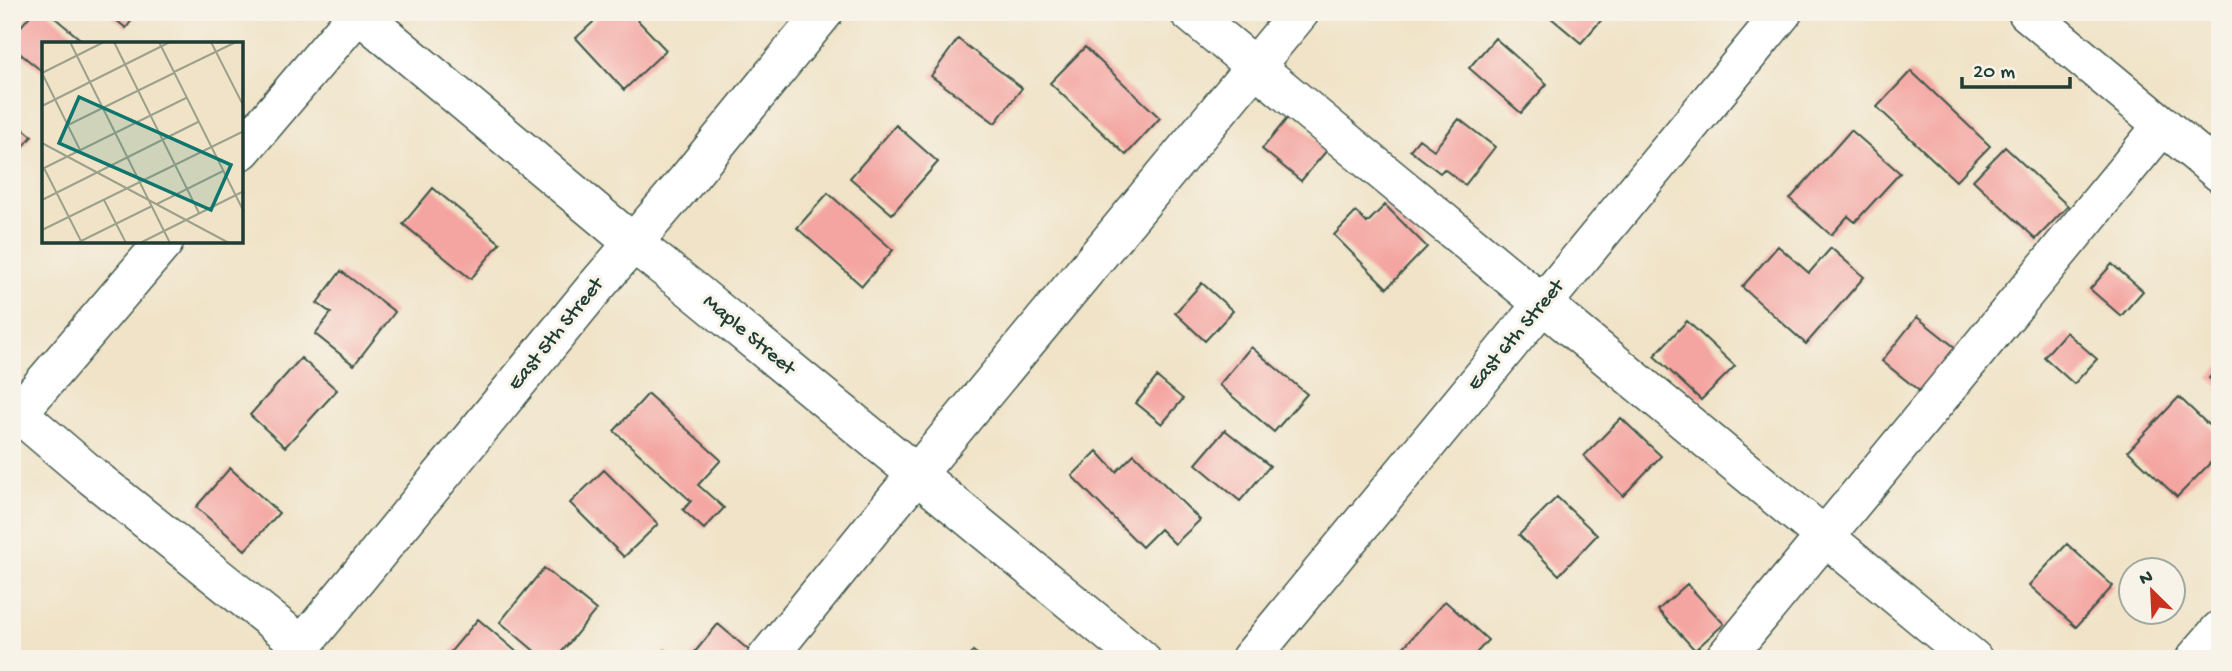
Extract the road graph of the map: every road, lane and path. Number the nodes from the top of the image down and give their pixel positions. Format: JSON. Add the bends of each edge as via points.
{"nodes":[{"id":1,"x":358,"y":12,"type":"edge"},
{"id":2,"x":824,"y":12,"type":"edge"},
{"id":3,"x":1189,"y":12,"type":"edge"},
{"id":4,"x":1300,"y":12,"type":"edge"},
{"id":5,"x":1783,"y":12,"type":"edge"},
{"id":6,"x":2026,"y":12,"type":"edge"},
{"id":7,"x":1255,"y":67,"type":"junction"},
{"id":8,"x":2162,"y":125,"type":"junction"},
{"id":9,"x":243,"y":149,"type":"edge"},
{"id":10,"x":2220,"y":173,"type":"edge"},
{"id":11,"x":163,"y":243,"type":"edge"},
{"id":12,"x":633,"y":243,"type":"junction"},
{"id":13,"x":1542,"y":305,"type":"junction"},
{"id":14,"x":15,"y":410,"type":"edge"},
{"id":15,"x":916,"y":475,"type":"junction"},
{"id":16,"x":1825,"y":536,"type":"junction"},
{"id":17,"x":2220,"y":630,"type":"edge"},
{"id":18,"x":296,"y":652,"type":"edge"},
{"id":19,"x":766,"y":659,"type":"edge"},
{"id":20,"x":1141,"y":659,"type":"edge"},
{"id":21,"x":1250,"y":659,"type":"edge"},
{"id":22,"x":1724,"y":659,"type":"edge"},
{"id":23,"x":1973,"y":659,"type":"edge"},
{"id":24,"x":2195,"y":659,"type":"edge"}],
"edges":[{"from":1,"to":9,"type":"street"},
{"from":1,"to":12,"type":"street","name":"Maple Street"},
{"from":2,"to":12,"type":"street","name":"East 5th Street"},
{"from":3,"to":7,"type":"street"},
{"from":4,"to":7,"type":"street"},
{"from":5,"to":13,"type":"street","name":"East 6th Street"},
{"from":6,"to":8,"type":"street"},
{"from":7,"to":13,"type":"street"},
{"from":7,"to":15,"type":"street"},
{"from":8,"to":10,"type":"street"},
{"from":8,"to":16,"type":"street"},
{"from":11,"to":14,"type":"street"},
{"from":12,"to":15,"type":"street","name":"Maple Street"},
{"from":12,"to":18,"type":"street","name":"East 5th Street"},
{"from":13,"to":16,"type":"street"},
{"from":13,"to":21,"type":"street","name":"East 6th Street"},
{"from":14,"to":18,"type":"street"},
{"from":15,"to":19,"type":"street"},
{"from":15,"to":20,"type":"street","name":"Maple Street"},
{"from":16,"to":22,"type":"street"},
{"from":16,"to":23,"type":"street"},
{"from":17,"to":24,"type":"street"}]}
